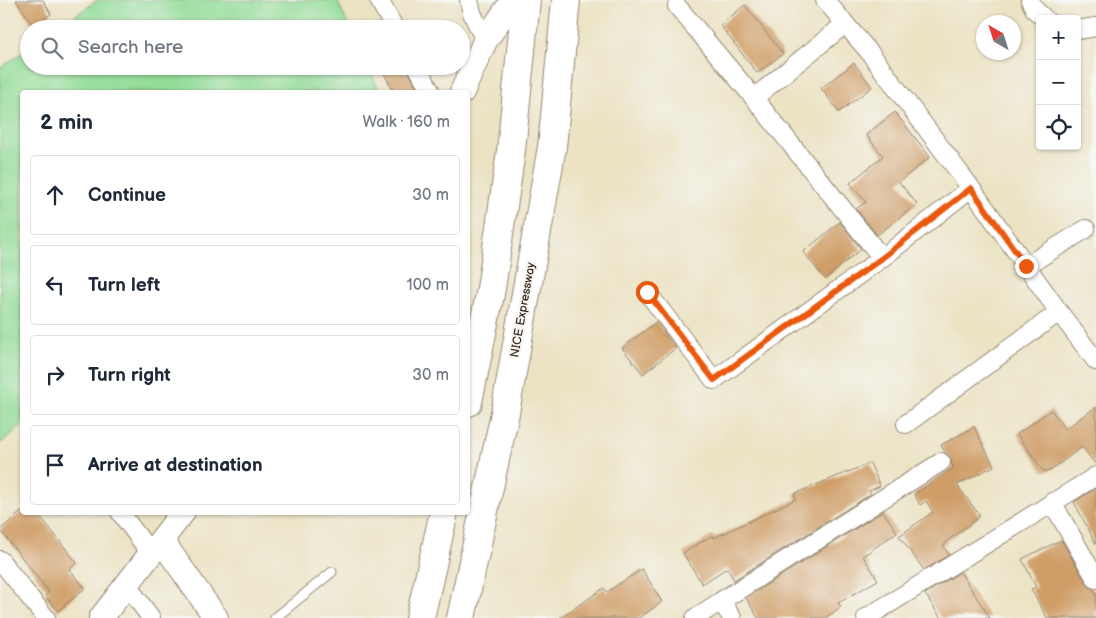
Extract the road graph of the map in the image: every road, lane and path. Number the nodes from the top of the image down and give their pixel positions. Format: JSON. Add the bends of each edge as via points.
{"nodes":[{"id":1,"x":469,"y":0,"type":"edge"},
{"id":2,"x":566,"y":0,"type":"edge"},
{"id":3,"x":825,"y":0,"type":"edge"},
{"id":4,"x":1030,"y":0,"type":"edge"},
{"id":5,"x":517,"y":1,"type":"edge"},
{"id":6,"x":385,"y":2,"type":"edge"},
{"id":7,"x":678,"y":6,"type":"dead end"},
{"id":8,"x":1041,"y":15,"type":"edge"},
{"id":9,"x":392,"y":20,"type":"edge"},
{"id":10,"x":845,"y":24,"type":"junction"},
{"id":11,"x":1096,"y":27,"type":"edge"},
{"id":12,"x":1081,"y":29,"type":"edge"},
{"id":13,"x":485,"y":41,"type":"junction"},
{"id":14,"x":470,"y":74,"type":"edge"},
{"id":15,"x":421,"y":75,"type":"edge"},
{"id":16,"x":470,"y":75,"type":"edge"},
{"id":17,"x":430,"y":90,"type":"edge"},
{"id":18,"x":463,"y":90,"type":"edge"},
{"id":19,"x":754,"y":98,"type":"junction"},
{"id":20,"x":971,"y":188,"type":"junction"},
{"id":21,"x":1086,"y":230,"type":"dead end"},
{"id":22,"x":882,"y":258,"type":"junction"},
{"id":23,"x":1026,"y":266,"type":"junction"},
{"id":24,"x":647,"y":292,"type":"dead end"},
{"id":25,"x":1059,"y":312,"type":"junction"},
{"id":26,"x":1096,"y":361,"type":"edge"},
{"id":27,"x":470,"y":392,"type":"edge"},
{"id":28,"x":906,"y":424,"type":"dead end"},
{"id":29,"x":941,"y":462,"type":"dead end"},
{"id":30,"x":1096,"y":476,"type":"edge"},
{"id":31,"x":1052,"y":502,"type":"junction"},
{"id":32,"x":123,"y":515,"type":"edge"},
{"id":33,"x":181,"y":515,"type":"edge"},
{"id":34,"x":443,"y":515,"type":"edge"},
{"id":35,"x":156,"y":548,"type":"junction"},
{"id":36,"x":0,"y":560,"type":"edge"},
{"id":37,"x":332,"y":572,"type":"dead end"},
{"id":38,"x":1096,"y":579,"type":"edge"},
{"id":39,"x":127,"y":585,"type":"junction"},
{"id":40,"x":721,"y":601,"type":"junction"},
{"id":41,"x":46,"y":618,"type":"edge"},
{"id":42,"x":101,"y":618,"type":"edge"},
{"id":43,"x":151,"y":618,"type":"edge"},
{"id":44,"x":216,"y":618,"type":"edge"},
{"id":45,"x":275,"y":618,"type":"edge"},
{"id":46,"x":420,"y":618,"type":"edge"},
{"id":47,"x":461,"y":618,"type":"edge"},
{"id":48,"x":695,"y":618,"type":"edge"},
{"id":49,"x":732,"y":618,"type":"edge"},
{"id":50,"x":866,"y":618,"type":"edge"}],
"edges":[{"from":1,"to":13,"type":"street"},
{"from":2,"to":47,"type":"highway","name":"NICE Expressway","via":[[550,157],[504,418]]},
{"from":3,"to":10,"type":"street"},
{"from":4,"to":8,"type":"street"},
{"from":5,"to":13,"type":"main road"},
{"from":5,"to":27,"type":"highway","via":[[512,151],[491,289]]},
{"from":6,"to":9,"type":"street"},
{"from":7,"to":19,"type":"street"},
{"from":10,"to":19,"type":"street"},
{"from":10,"to":20,"type":"street"},
{"from":11,"to":12,"type":"street"},
{"from":13,"to":14,"type":"main road"},
{"from":15,"to":17,"type":"street"},
{"from":16,"to":18,"type":"main road"},
{"from":19,"to":22,"type":"street"},
{"from":20,"to":22,"type":"street"},
{"from":20,"to":23,"type":"street"},
{"from":21,"to":23,"type":"street"},
{"from":22,"to":24,"type":"street","via":[[714,380]]},
{"from":23,"to":25,"type":"street"},
{"from":25,"to":26,"type":"street"},
{"from":25,"to":28,"type":"street"},
{"from":29,"to":40,"type":"street"},
{"from":30,"to":31,"type":"street"},
{"from":31,"to":38,"type":"street"},
{"from":31,"to":50,"type":"street"},
{"from":32,"to":35,"type":"street"},
{"from":33,"to":35,"type":"main road"},
{"from":34,"to":46,"type":"highway"},
{"from":35,"to":39,"type":"main road"},
{"from":35,"to":44,"type":"main road"},
{"from":36,"to":41,"type":"street"},
{"from":37,"to":45,"type":"lane"},
{"from":39,"to":42,"type":"main road"},
{"from":39,"to":43,"type":"street"},
{"from":40,"to":48,"type":"street"},
{"from":40,"to":49,"type":"street"}]}
